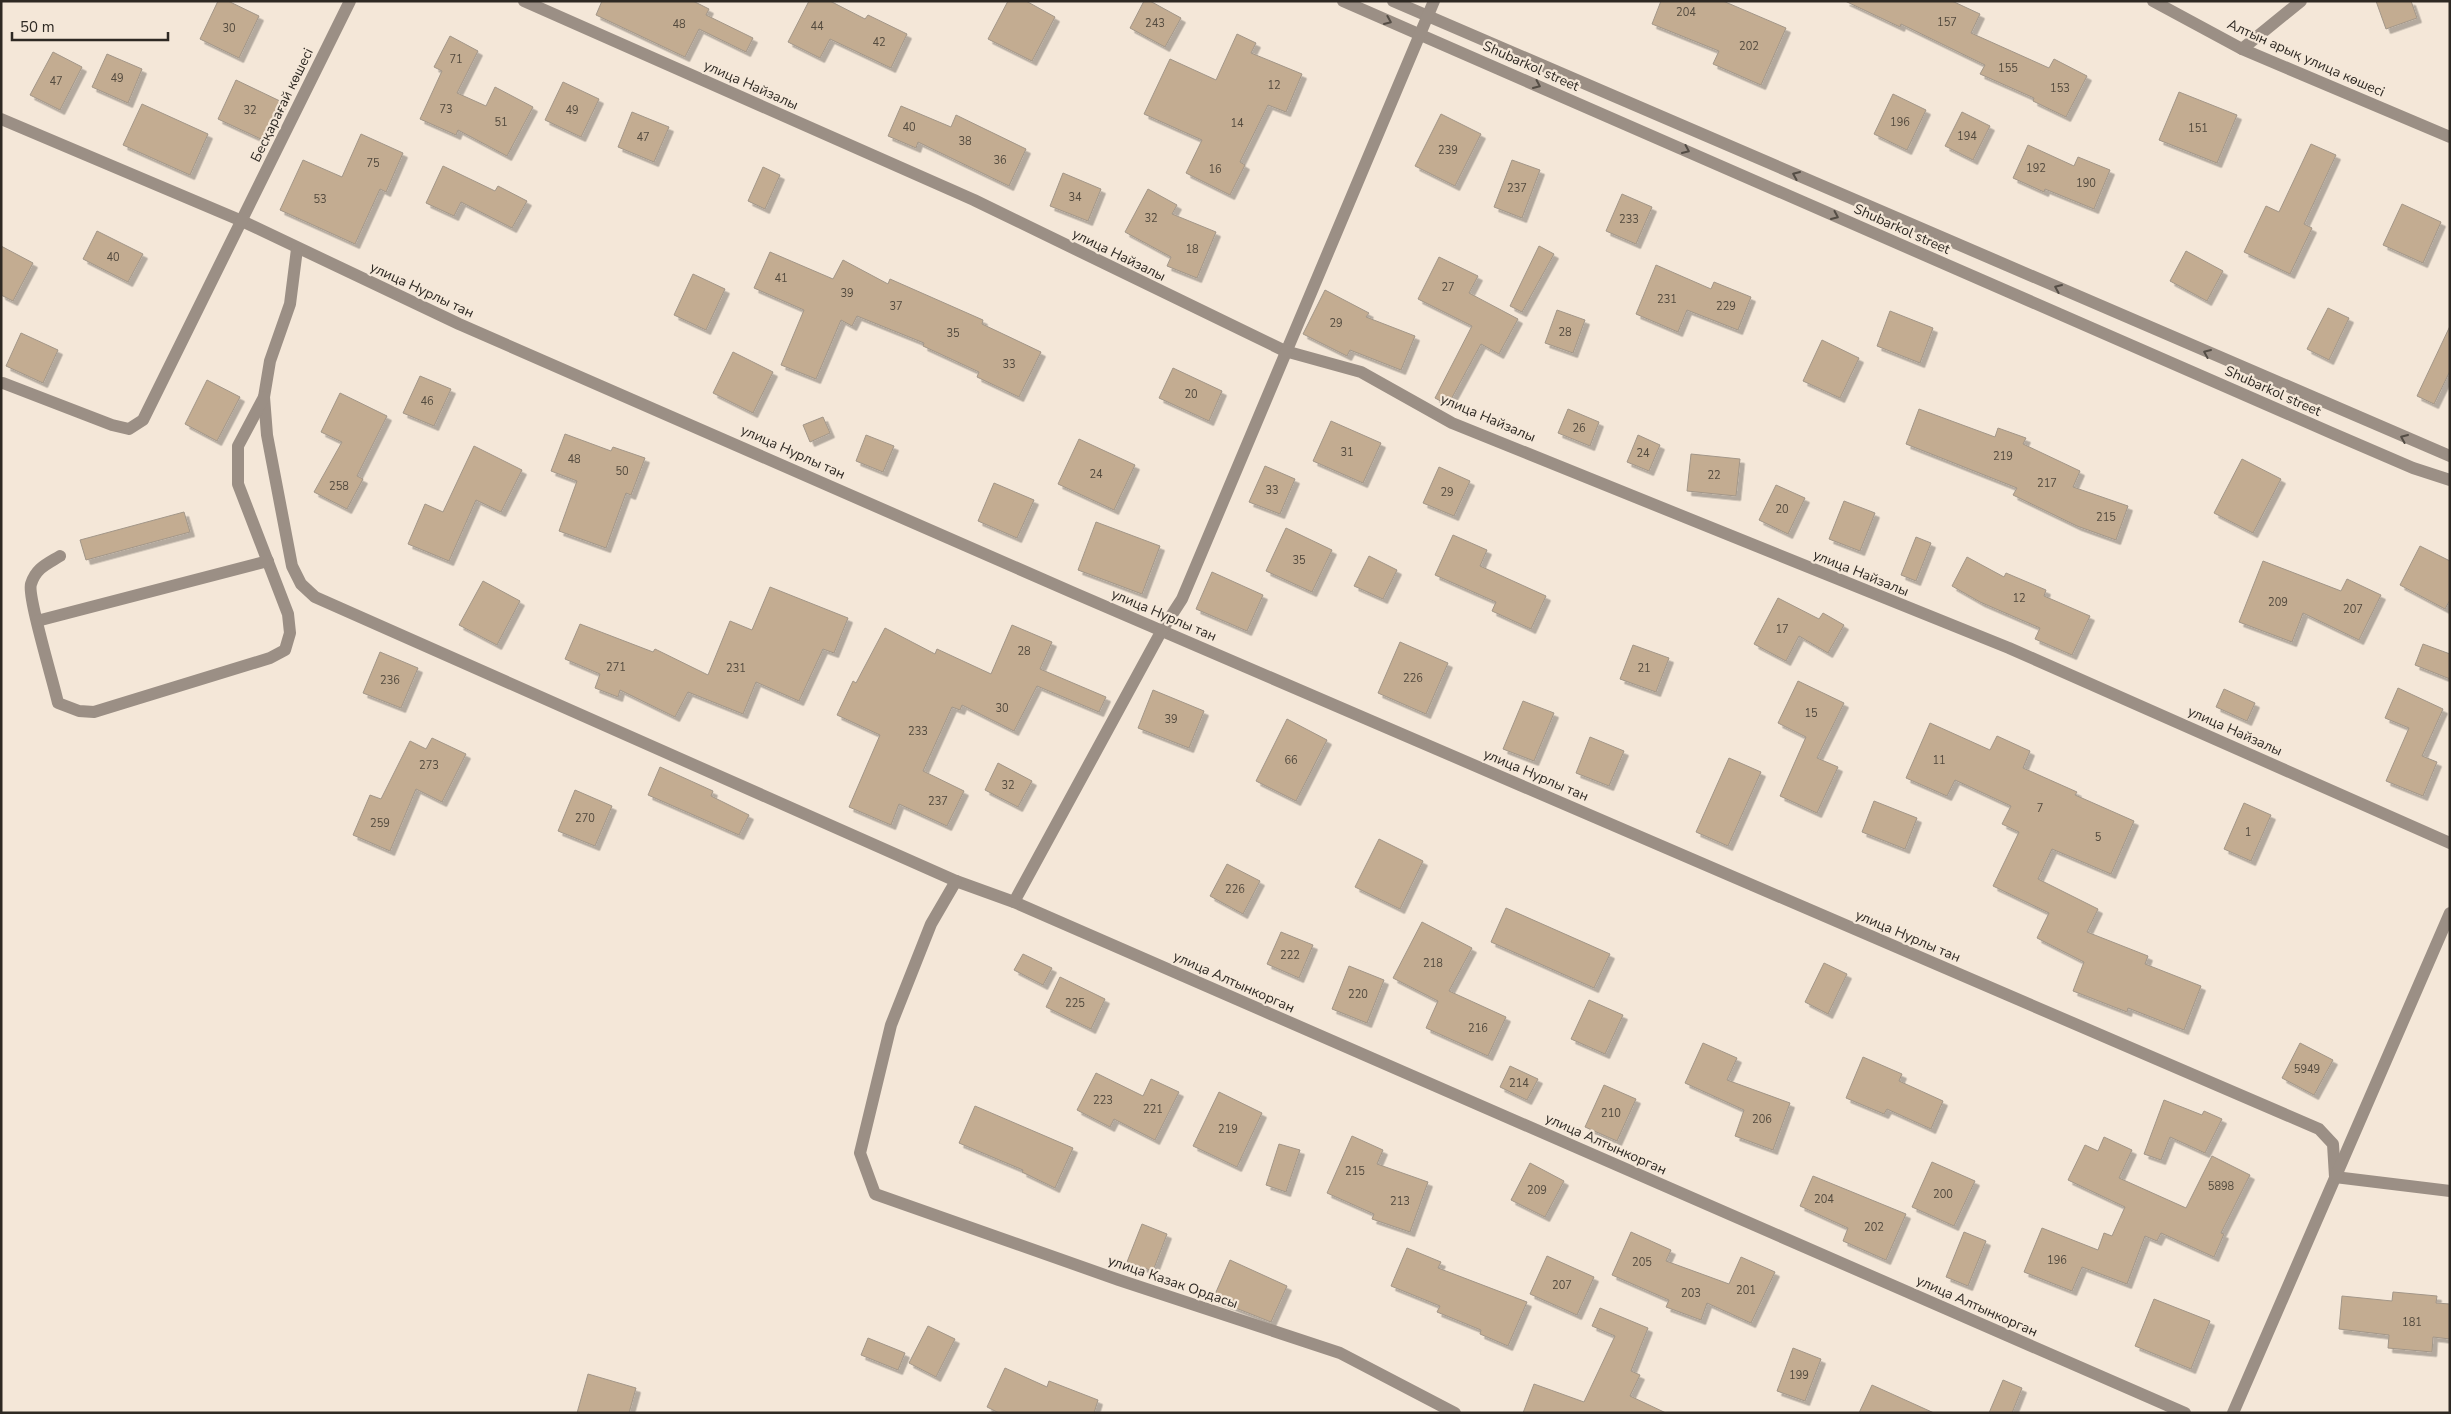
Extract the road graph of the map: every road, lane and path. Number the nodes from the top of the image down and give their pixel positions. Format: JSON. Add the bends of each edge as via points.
{"nodes":[{"id":1,"x":350,"y":1,"type":"edge"},
{"id":2,"x":524,"y":1,"type":"edge"},
{"id":3,"x":1343,"y":1,"type":"edge"},
{"id":4,"x":1393,"y":1,"type":"edge"},
{"id":5,"x":1434,"y":1,"type":"edge"},
{"id":6,"x":2153,"y":1,"type":"edge"},
{"id":7,"x":2301,"y":1,"type":"edge"},
{"id":8,"x":1428,"y":16,"type":"junction"},
{"id":9,"x":1420,"y":34,"type":"junction"},
{"id":10,"x":2242,"y":48,"type":"junction"},
{"id":11,"x":1,"y":119,"type":"edge"},
{"id":12,"x":2450,"y":137,"type":"edge"},
{"id":13,"x":242,"y":221,"type":"junction"},
{"id":14,"x":297,"y":249,"type":"junction"},
{"id":15,"x":1285,"y":351,"type":"junction"},
{"id":16,"x":3,"y":383,"type":"dead end"},
{"id":17,"x":264,"y":397,"type":"junction"},
{"id":18,"x":2450,"y":456,"type":"edge"},
{"id":19,"x":2450,"y":480,"type":"edge"},
{"id":20,"x":60,"y":556,"type":"dead end"},
{"id":21,"x":268,"y":561,"type":"junction"},
{"id":22,"x":37,"y":621,"type":"junction"},
{"id":23,"x":1162,"y":630,"type":"junction"},
{"id":24,"x":2450,"y":842,"type":"edge"},
{"id":25,"x":956,"y":881,"type":"junction"},
{"id":26,"x":1014,"y":902,"type":"junction"},
{"id":27,"x":2450,"y":913,"type":"edge"},
{"id":28,"x":2335,"y":1178,"type":"junction"},
{"id":29,"x":2450,"y":1191,"type":"edge"},
{"id":30,"x":1455,"y":1413,"type":"edge"},
{"id":31,"x":2186,"y":1413,"type":"edge"},
{"id":32,"x":2233,"y":1413,"type":"edge"}],
"edges":[{"from":1,"to":13,"type":"street","name":"Бесқарағай көшесі"},
{"from":2,"to":15,"type":"street","name":"улица Найзалы","via":[[974,200]]},
{"from":3,"to":9,"type":"street","name":"Shubarkol street","one_way":true},
{"from":4,"to":8,"type":"street","name":"Shubarkol street"},
{"from":5,"to":8,"type":"street"},
{"from":6,"to":10,"type":"street","name":"Алтын арық улица көшесі"},
{"from":7,"to":10,"type":"street"},
{"from":8,"to":9,"type":"street"},
{"from":18,"to":8,"type":"street","name":"Shubarkol street","one_way":true},
{"from":9,"to":15,"type":"street"},
{"from":9,"to":19,"type":"street","name":"Shubarkol street","one_way":true,"via":[[2334,434]]},
{"from":10,"to":12,"type":"street","name":"Алтын арық улица көшесі"},
{"from":11,"to":13,"type":"street","name":"улица Нурлы тан"},
{"from":13,"to":14,"type":"street","name":"улица Нурлы тан"},
{"from":13,"to":16,"type":"street","name":"Бесқарағай көшесі","via":[[143,420],[134,427],[112,425]]},
{"from":14,"to":17,"type":"street","via":[[290,304],[270,361]]},
{"from":14,"to":23,"type":"street","name":"улица Нурлы тан","via":[[459,324]]},
{"from":15,"to":23,"type":"street","via":[[1182,599]]},
{"from":15,"to":24,"type":"street","name":"улица Найзалы","via":[[1361,372],[1452,423],[2009,648]]},
{"from":17,"to":21,"type":"street","via":[[238,446],[238,484]]},
{"from":17,"to":25,"type":"street","name":"улица Алтынкорган","via":[[267,435],[292,566],[301,584],[315,597]]},
{"from":20,"to":22,"type":"street","via":[[38,569],[30,586]]},
{"from":21,"to":22,"type":"street"},
{"from":21,"to":22,"type":"street","via":[[288,614],[290,633],[285,650],[270,658],[94,712],[79,711],[58,703]]},
{"from":23,"to":26,"type":"street"},
{"from":23,"to":28,"type":"street","name":"улица Нурлы тан","via":[[2319,1129],[2333,1144]]},
{"from":25,"to":26,"type":"street","name":"улица Алтынкорган"},
{"from":25,"to":30,"type":"street","name":"улица Казак Ордасы","via":[[931,924],[891,1025],[860,1153],[875,1194],[1340,1353]]},
{"from":26,"to":31,"type":"street","name":"улица Алтынкорган"},
{"from":27,"to":28,"type":"street"},
{"from":28,"to":29,"type":"street"},
{"from":28,"to":32,"type":"street"}]}
